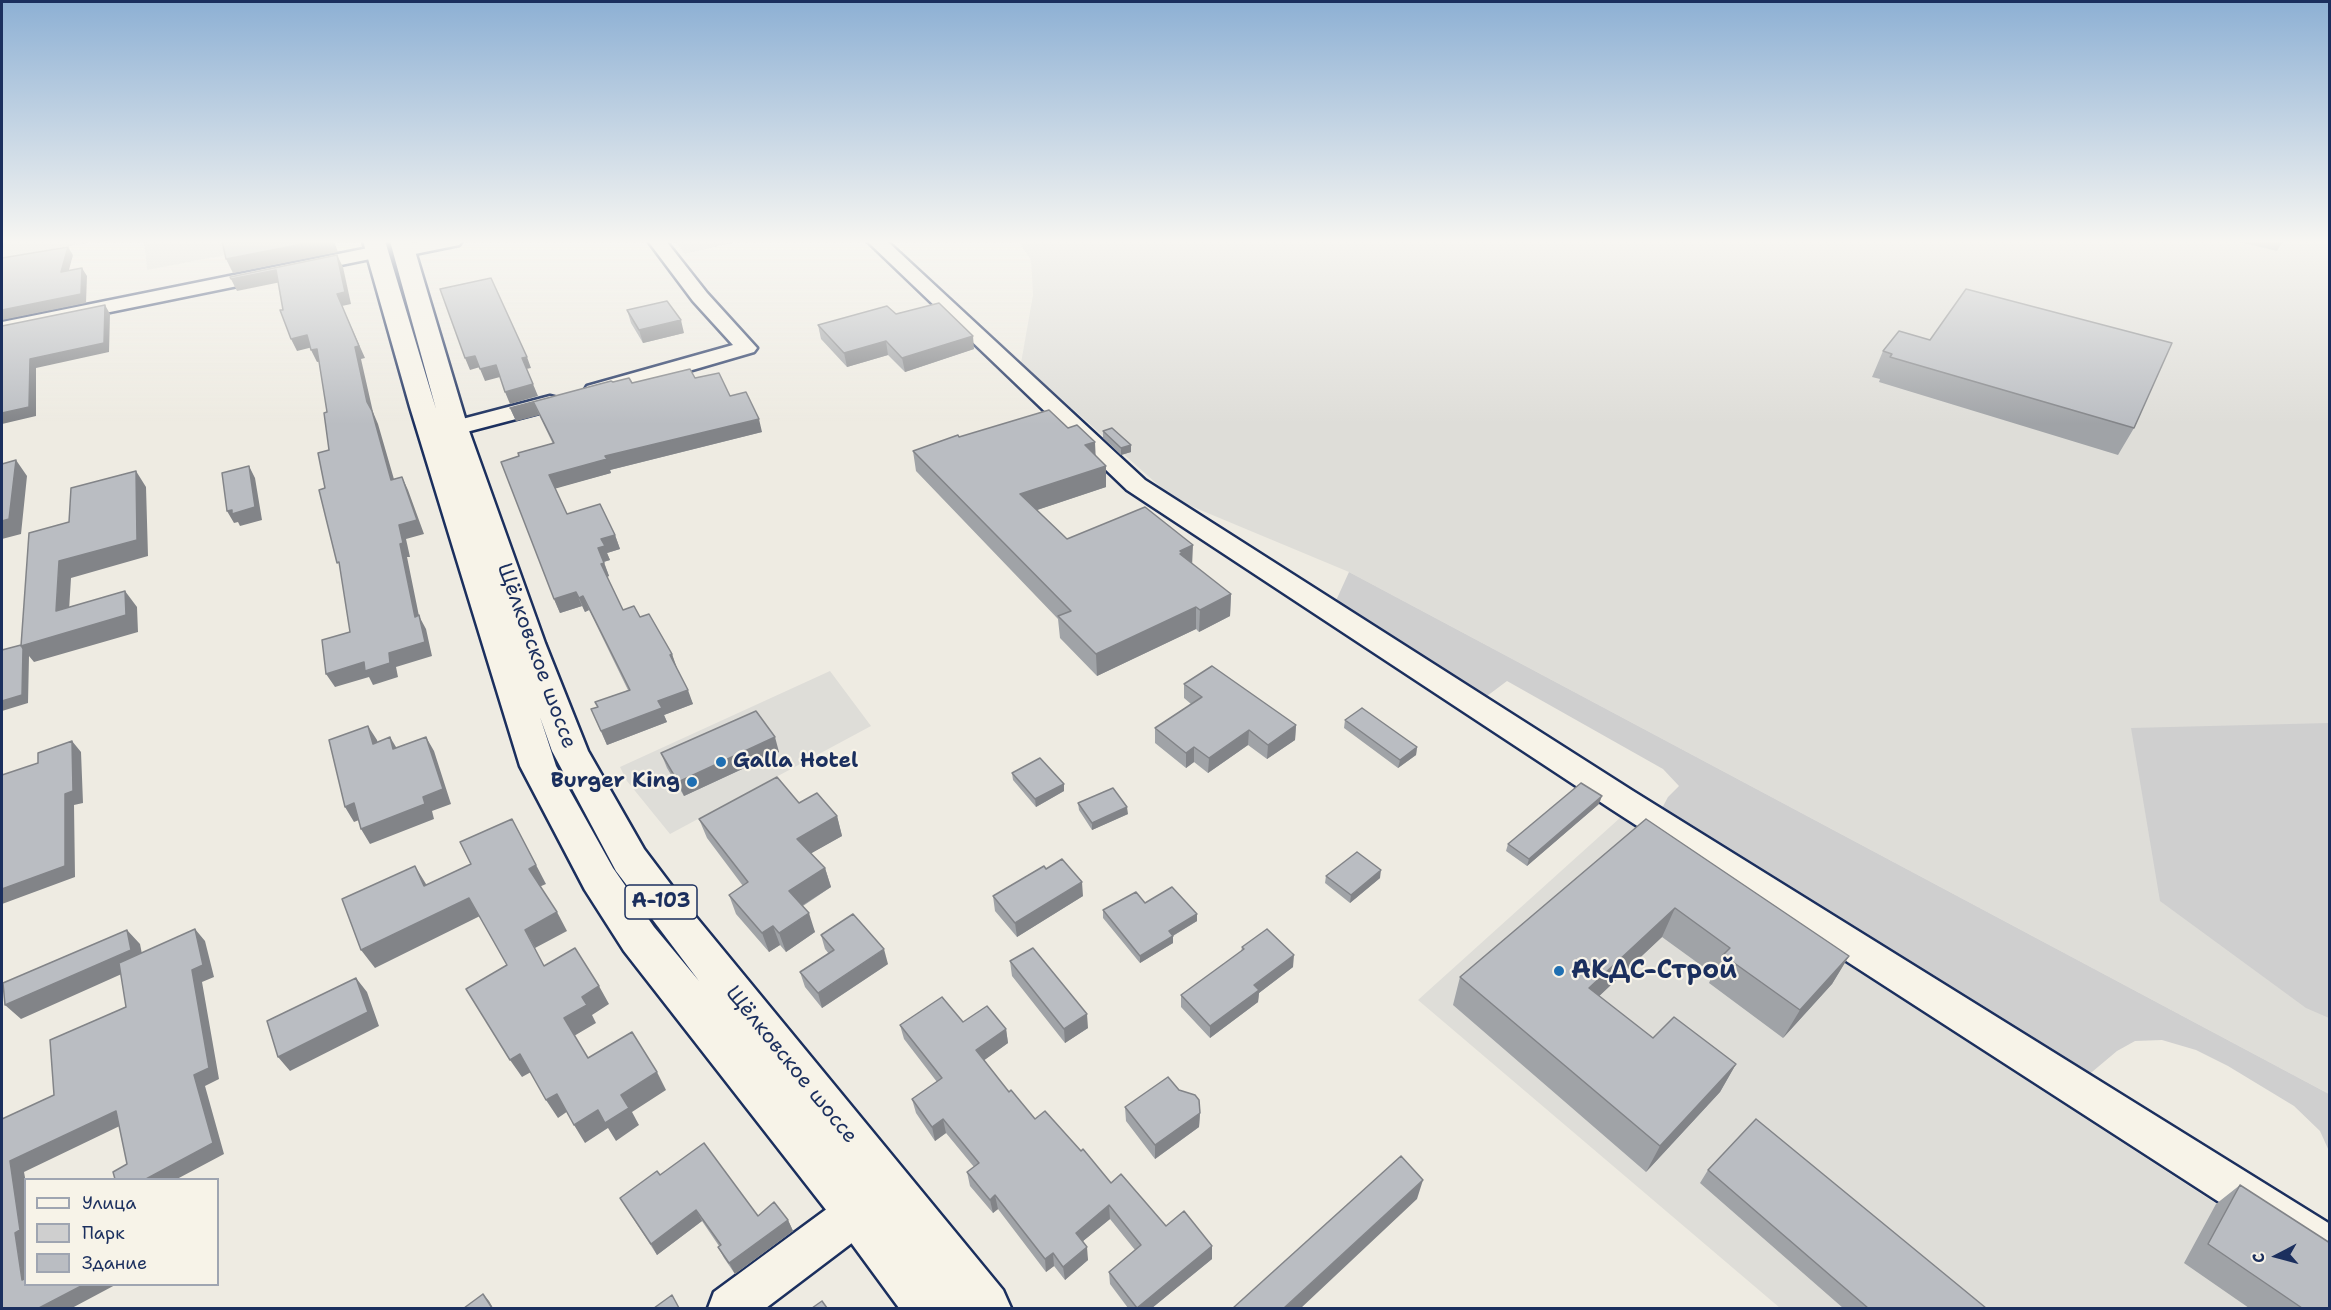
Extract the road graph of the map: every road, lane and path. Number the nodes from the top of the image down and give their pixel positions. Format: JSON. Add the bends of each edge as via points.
{"nodes":[{"id":1,"x":121,"y":302,"type":"edge"},
{"id":2,"x":402,"y":302,"type":"edge"},
{"id":3,"x":410,"y":302,"type":"edge"},
{"id":4,"x":705,"y":302,"type":"edge"},
{"id":5,"x":941,"y":302,"type":"edge"},
{"id":6,"x":2,"y":327,"type":"edge"},
{"id":7,"x":455,"y":428,"type":"junction"},
{"id":8,"x":858,"y":1212,"type":"junction"},
{"id":9,"x":2330,"y":1249,"type":"edge"},
{"id":10,"x":730,"y":1308,"type":"edge"},
{"id":11,"x":930,"y":1308,"type":"edge"},
{"id":12,"x":985,"y":1308,"type":"edge"}],
"edges":[{"from":1,"to":6,"type":"street"},
{"from":2,"to":8,"type":"main road","name":"Щёлковское шоссе","number":"А-103","via":[[426,418],[538,766],[599,879],[639,939]]},
{"from":3,"to":7,"type":"main road","name":"Щёлковское шоссе","number":"А-103"},
{"from":4,"to":7,"type":"street","via":[[746,349]]},
{"from":5,"to":9,"type":"street","via":[[1136,484],[1622,800]]},
{"from":7,"to":12,"type":"main road","name":"Щёлковское шоссе","number":"А-103","via":[[570,751],[630,860]]},
{"from":8,"to":10,"type":"street"},
{"from":8,"to":11,"type":"main road","name":"Щёлковское шоссе","number":"А-103"}]}
